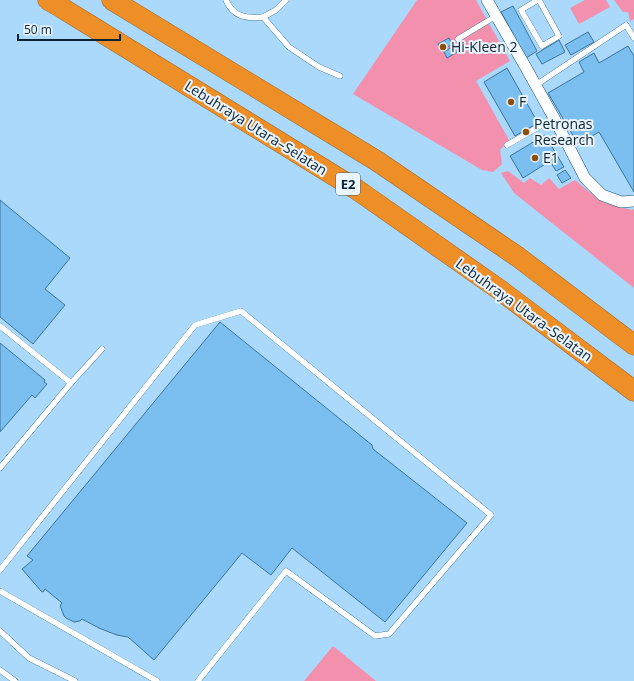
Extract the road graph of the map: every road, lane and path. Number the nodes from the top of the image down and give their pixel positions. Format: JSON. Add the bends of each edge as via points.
{"nodes":[{"id":1,"x":48,"y":0,"type":"edge"},
{"id":2,"x":112,"y":0,"type":"edge"},
{"id":3,"x":226,"y":0,"type":"edge"},
{"id":4,"x":286,"y":0,"type":"edge"},
{"id":5,"x":487,"y":0,"type":"edge"},
{"id":6,"x":539,"y":0,"type":"edge"},
{"id":7,"x":496,"y":16,"type":"junction"},
{"id":8,"x":263,"y":17,"type":"junction"},
{"id":9,"x":634,"y":38,"type":"edge"},
{"id":10,"x":458,"y":39,"type":"dead end"},
{"id":11,"x":340,"y":76,"type":"dead end"},
{"id":12,"x":536,"y":85,"type":"junction"},
{"id":13,"x":554,"y":118,"type":"junction"},
{"id":14,"x":507,"y":145,"type":"dead end"},
{"id":15,"x":634,"y":201,"type":"edge"},
{"id":16,"x":0,"y":326,"type":"edge"},
{"id":17,"x":634,"y":345,"type":"edge"},
{"id":18,"x":102,"y":349,"type":"dead end"},
{"id":19,"x":71,"y":383,"type":"junction"},
{"id":20,"x":634,"y":391,"type":"edge"},
{"id":21,"x":0,"y":468,"type":"edge"},
{"id":22,"x":0,"y":570,"type":"edge"},
{"id":23,"x":0,"y":591,"type":"edge"},
{"id":24,"x":0,"y":631,"type":"edge"},
{"id":25,"x":0,"y":670,"type":"edge"},
{"id":26,"x":14,"y":681,"type":"edge"},
{"id":27,"x":74,"y":681,"type":"edge"},
{"id":28,"x":157,"y":681,"type":"edge"},
{"id":29,"x":198,"y":681,"type":"edge"}],
"edges":[{"from":1,"to":20,"type":"highway","name":"Lebuhraya Utara–Selatan","number":"E2","via":[[356,189],[500,290]]},
{"from":2,"to":17,"type":"highway","number":"E2","via":[[377,161],[518,258]]},
{"from":3,"to":8,"type":"lane","via":[[235,13],[252,18]]},
{"from":4,"to":8,"type":"lane","via":[[276,10]]},
{"from":5,"to":7,"type":"street"},
{"from":6,"to":6,"type":"lane","via":[[559,36],[542,46],[520,10]]},
{"from":7,"to":10,"type":"lane"},
{"from":7,"to":12,"type":"street"},
{"from":8,"to":11,"type":"lane","via":[[289,47],[319,67]]},
{"from":9,"to":12,"type":"lane","via":[[626,25]]},
{"from":12,"to":13,"type":"street"},
{"from":13,"to":14,"type":"lane"},
{"from":13,"to":15,"type":"street","via":[[585,178],[602,195],[621,202]]},
{"from":16,"to":19,"type":"lane"},
{"from":18,"to":19,"type":"lane"},
{"from":19,"to":21,"type":"lane"},
{"from":22,"to":29,"type":"lane","via":[[195,325],[241,311],[490,515],[389,634],[375,636],[286,571]]},
{"from":23,"to":28,"type":"lane"},
{"from":24,"to":27,"type":"lane","via":[[30,658]]},
{"from":25,"to":26,"type":"lane"}]}
